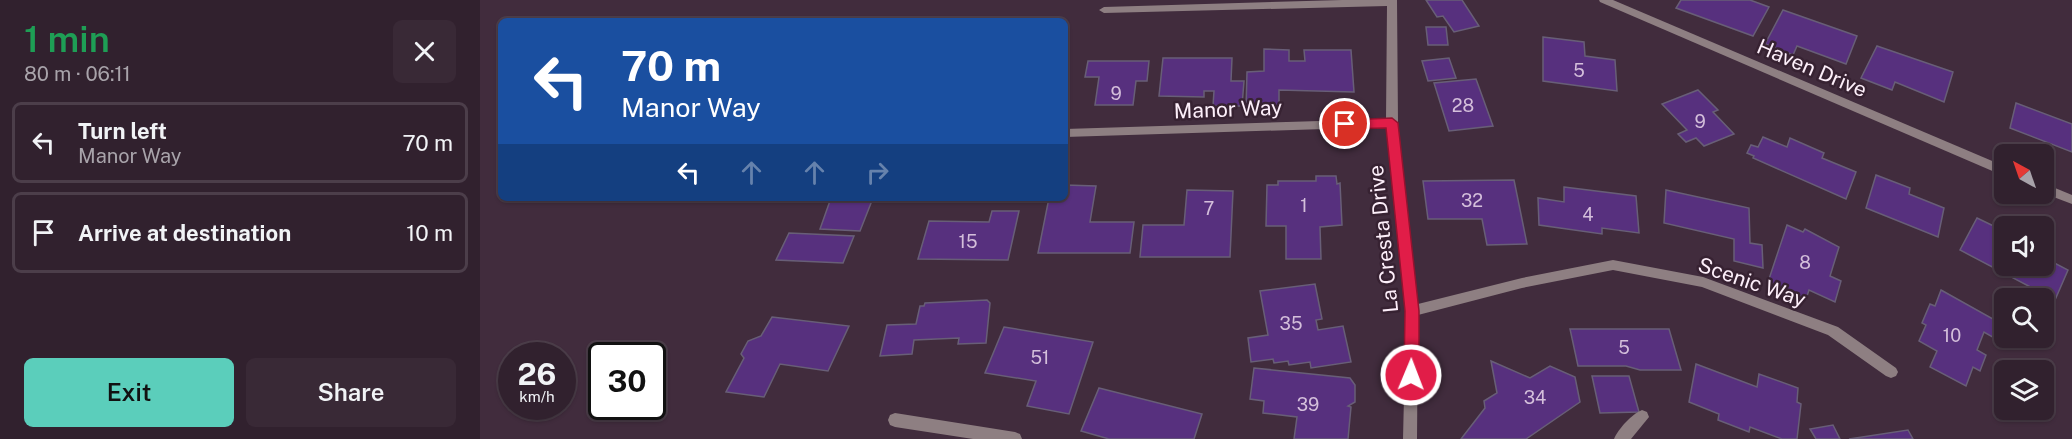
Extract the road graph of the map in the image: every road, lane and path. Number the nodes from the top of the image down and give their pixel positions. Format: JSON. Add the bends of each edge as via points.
{"nodes":[{"id":1,"x":1604,"y":0,"type":"edge"},
{"id":2,"x":1392,"y":1,"type":"edge"},
{"id":3,"x":1104,"y":10,"type":"dead end"},
{"id":4,"x":1392,"y":123,"type":"junction"},
{"id":5,"x":1068,"y":134,"type":"edge"},
{"id":6,"x":1994,"y":167,"type":"edge"},
{"id":7,"x":2054,"y":193,"type":"edge"},
{"id":8,"x":2071,"y":200,"type":"edge"},
{"id":9,"x":1412,"y":311,"type":"junction"},
{"id":10,"x":1891,"y":372,"type":"dead end"},
{"id":11,"x":1642,"y":417,"type":"dead end"},
{"id":12,"x":895,"y":420,"type":"dead end"},
{"id":13,"x":1015,"y":439,"type":"edge"},
{"id":14,"x":1410,"y":439,"type":"edge"},
{"id":15,"x":1621,"y":439,"type":"edge"}],
"edges":[{"from":1,"to":6,"type":"street","name":"Haven Drive"},
{"from":2,"to":3,"type":"street"},
{"from":2,"to":4,"type":"street","name":"La Cresta Drive"},
{"from":4,"to":5,"type":"street","name":"Manor Way"},
{"from":4,"to":9,"type":"street","name":"La Cresta Drive"},
{"from":7,"to":8,"type":"street"},
{"from":9,"to":10,"type":"street","name":"Scenic Way","via":[[1613,265],[1703,282],[1833,331]]},
{"from":9,"to":14,"type":"street","name":"La Cresta Drive"},
{"from":11,"to":15,"type":"street"},
{"from":12,"to":13,"type":"street"}]}
